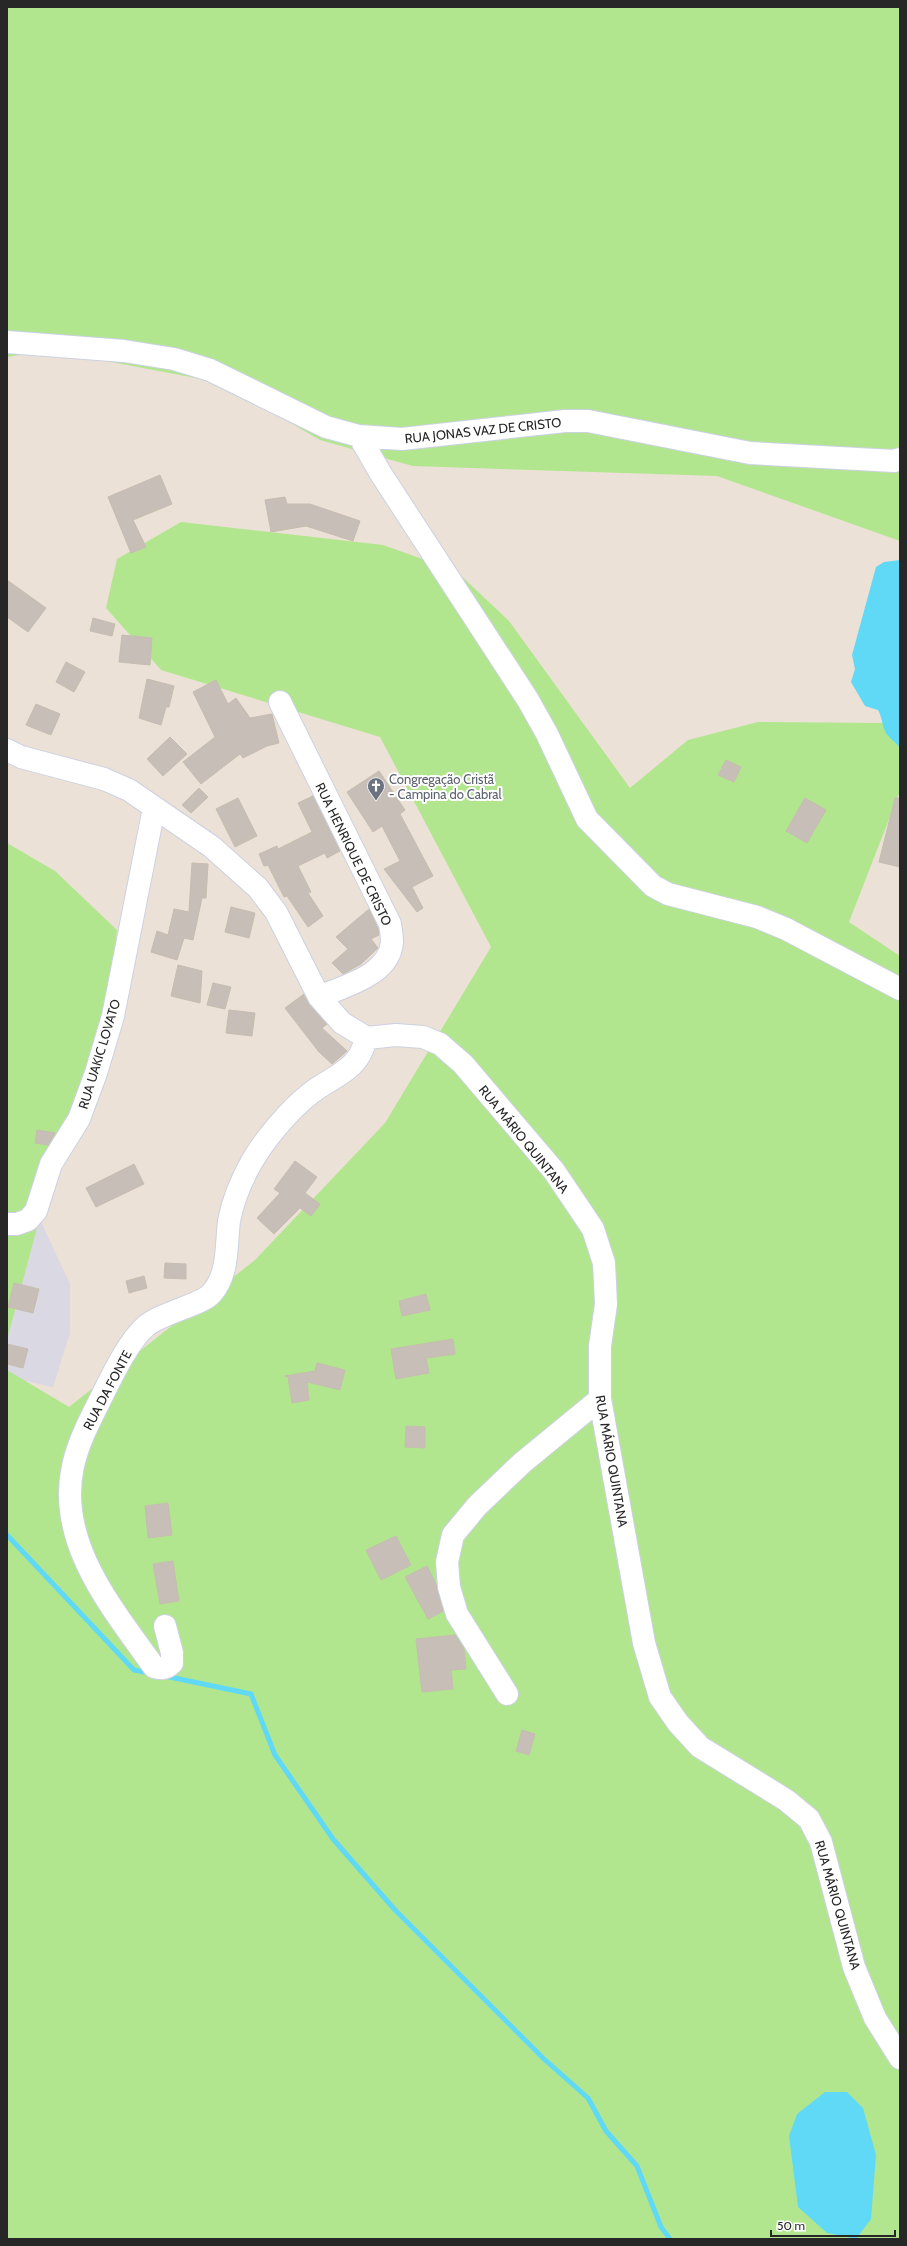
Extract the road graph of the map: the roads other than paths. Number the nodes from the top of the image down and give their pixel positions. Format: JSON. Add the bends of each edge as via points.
{"nodes":[{"id":1,"x":7,"y":342,"type":"edge"},
{"id":2,"x":359,"y":436,"type":"junction"},
{"id":3,"x":900,"y":459,"type":"edge"},
{"id":4,"x":280,"y":702,"type":"dead end"},
{"id":5,"x":7,"y":750,"type":"edge"},
{"id":6,"x":154,"y":808,"type":"junction"},
{"id":7,"x":900,"y":989,"type":"edge"},
{"id":8,"x":319,"y":996,"type":"junction"},
{"id":9,"x":367,"y":1038,"type":"junction"},
{"id":10,"x":7,"y":1224,"type":"edge"},
{"id":11,"x":600,"y":1399,"type":"junction"},
{"id":12,"x":165,"y":1626,"type":"dead end"},
{"id":13,"x":507,"y":1694,"type":"dead end"},
{"id":14,"x":900,"y":2058,"type":"edge"}],
"edges":[{"from":1,"to":2,"type":"street","name":"RUA JONAS VAZ DE CRISTO","via":[[124,351],[174,359],[210,370],[326,427]]},
{"from":2,"to":3,"type":"street","name":"RUA JONAS VAZ DE CRISTO","via":[[402,439],[565,421],[588,421],[750,453]]},
{"from":2,"to":7,"type":"street","via":[[528,700],[587,819],[641,875],[653,886],[668,894],[757,917],[786,929]]},
{"from":4,"to":8,"type":"street","name":"RUA HENRIQUE DE CRISTO","via":[[390,924],[392,943],[386,959],[373,973]]},
{"from":5,"to":6,"type":"street","via":[[20,756],[104,779],[129,790]]},
{"from":6,"to":8,"type":"street","via":[[212,847],[258,888],[276,912]]},
{"from":6,"to":10,"type":"street","name":"RUA UAKIC LOVATO","via":[[113,1016],[96,1073],[79,1119],[52,1164],[36,1211],[28,1220]]},
{"from":8,"to":9,"type":"street","via":[[342,1023]]},
{"from":9,"to":11,"type":"street","name":"RUA MÁRIO QUINTANA","via":[[396,1035],[423,1037],[440,1044],[463,1064],[554,1171],[593,1229],[604,1270],[606,1304],[600,1346]]},
{"from":9,"to":12,"type":"street","name":"RUA DA FONTE","via":[[358,1058],[347,1069],[311,1093],[286,1117],[252,1160],[239,1186],[231,1212],[224,1271],[218,1286],[210,1296],[168,1313],[145,1326],[115,1370],[81,1440],[73,1466],[70,1498],[75,1532],[84,1560],[103,1594],[154,1667],[162,1669],[172,1663]]},
{"from":11,"to":13,"type":"street","via":[[522,1463],[477,1506],[453,1535],[447,1562],[449,1587],[457,1614]]},
{"from":11,"to":14,"type":"street","name":"RUA MÁRIO QUINTANA","via":[[644,1643],[660,1697],[700,1747],[786,1800],[809,1819],[821,1842],[854,1967],[875,2018]]}]}
